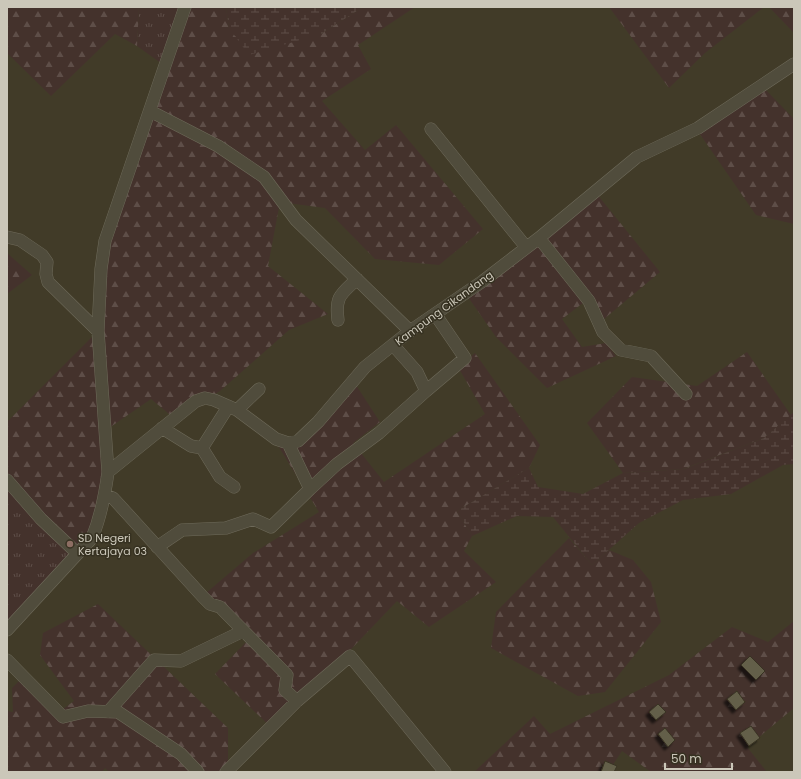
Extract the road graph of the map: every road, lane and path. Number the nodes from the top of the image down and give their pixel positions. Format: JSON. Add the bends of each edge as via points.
{"nodes":[{"id":1,"x":185,"y":7,"type":"edge"},
{"id":2,"x":794,"y":64,"type":"edge"},
{"id":3,"x":150,"y":111,"type":"junction"},
{"id":4,"x":431,"y":129,"type":"dead end"},
{"id":5,"x":7,"y":237,"type":"edge"},
{"id":6,"x":539,"y":238,"type":"junction"},
{"id":7,"x":526,"y":247,"type":"junction"},
{"id":8,"x":357,"y":279,"type":"junction"},
{"id":9,"x":435,"y":314,"type":"junction"},
{"id":10,"x":338,"y":320,"type":"dead end"},
{"id":11,"x":98,"y":331,"type":"junction"},
{"id":12,"x":410,"y":331,"type":"junction"},
{"id":13,"x":393,"y":345,"type":"junction"},
{"id":14,"x":258,"y":389,"type":"dead end"},
{"id":15,"x":426,"y":391,"type":"junction"},
{"id":16,"x":686,"y":394,"type":"dead end"},
{"id":17,"x":232,"y":408,"type":"junction"},
{"id":18,"x":162,"y":428,"type":"junction"},
{"id":19,"x":288,"y":443,"type":"junction"},
{"id":20,"x":202,"y":448,"type":"junction"},
{"id":21,"x":108,"y":472,"type":"junction"},
{"id":22,"x":7,"y":480,"type":"edge"},
{"id":23,"x":234,"y":487,"type":"dead end"},
{"id":24,"x":310,"y":489,"type":"junction"},
{"id":25,"x":105,"y":495,"type":"junction"},
{"id":26,"x":157,"y":547,"type":"junction"},
{"id":27,"x":77,"y":553,"type":"junction"},
{"id":28,"x":7,"y":630,"type":"edge"},
{"id":29,"x":244,"y":631,"type":"junction"},
{"id":30,"x":7,"y":660,"type":"edge"},
{"id":31,"x":297,"y":700,"type":"junction"},
{"id":32,"x":108,"y":712,"type":"junction"},
{"id":33,"x":198,"y":772,"type":"edge"},
{"id":34,"x":226,"y":772,"type":"edge"},
{"id":35,"x":445,"y":772,"type":"edge"}],
"edges":[{"from":1,"to":3,"type":"street"},
{"from":2,"to":6,"type":"street","name":"Kampung Cikandang","via":[[698,128],[638,157]]},
{"from":3,"to":8,"type":"street","via":[[218,146],[264,177],[296,220]]},
{"from":3,"to":11,"type":"street","via":[[105,241]]},
{"from":4,"to":7,"type":"street"},
{"from":5,"to":11,"type":"street","via":[[20,240],[42,255],[47,262],[48,282]]},
{"from":6,"to":7,"type":"street","name":"Kampung Cikandang"},
{"from":6,"to":16,"type":"street","via":[[589,301],[603,332],[621,350],[651,356]]},
{"from":7,"to":9,"type":"street","name":"Kampung Cikandang"},
{"from":8,"to":10,"type":"street","via":[[341,294],[337,307]]},
{"from":8,"to":12,"type":"street"},
{"from":9,"to":12,"type":"street","name":"Kampung Cikandang"},
{"from":9,"to":15,"type":"street","via":[[466,358]]},
{"from":11,"to":21,"type":"street"},
{"from":12,"to":13,"type":"street","name":"Kampung Cikandang"},
{"from":13,"to":15,"type":"street","via":[[417,372]]},
{"from":13,"to":19,"type":"street","name":"Kampung Cikandang","via":[[365,367],[318,422],[298,441]]},
{"from":14,"to":17,"type":"street"},
{"from":15,"to":24,"type":"street"},
{"from":17,"to":18,"type":"street","via":[[205,398]]},
{"from":17,"to":19,"type":"street","via":[[276,438]]},
{"from":17,"to":20,"type":"street"},
{"from":18,"to":20,"type":"street","via":[[191,446]]},
{"from":18,"to":21,"type":"street"},
{"from":19,"to":24,"type":"street"},
{"from":20,"to":23,"type":"street","via":[[220,477]]},
{"from":21,"to":25,"type":"street"},
{"from":22,"to":27,"type":"street","via":[[41,520]]},
{"from":24,"to":26,"type":"street","via":[[271,528],[253,519],[226,528],[182,530]]},
{"from":25,"to":26,"type":"street","via":[[113,498]]},
{"from":25,"to":27,"type":"street","via":[[92,538]]},
{"from":26,"to":29,"type":"street","via":[[202,597],[220,608]]},
{"from":27,"to":28,"type":"street"},
{"from":29,"to":31,"type":"street","via":[[287,675],[285,690]]},
{"from":29,"to":32,"type":"street","via":[[181,661],[154,660]]},
{"from":30,"to":32,"type":"street","via":[[63,717],[88,711]]},
{"from":31,"to":34,"type":"street"},
{"from":31,"to":35,"type":"street","via":[[350,656]]},
{"from":32,"to":33,"type":"street","via":[[118,712],[181,754]]}]}
